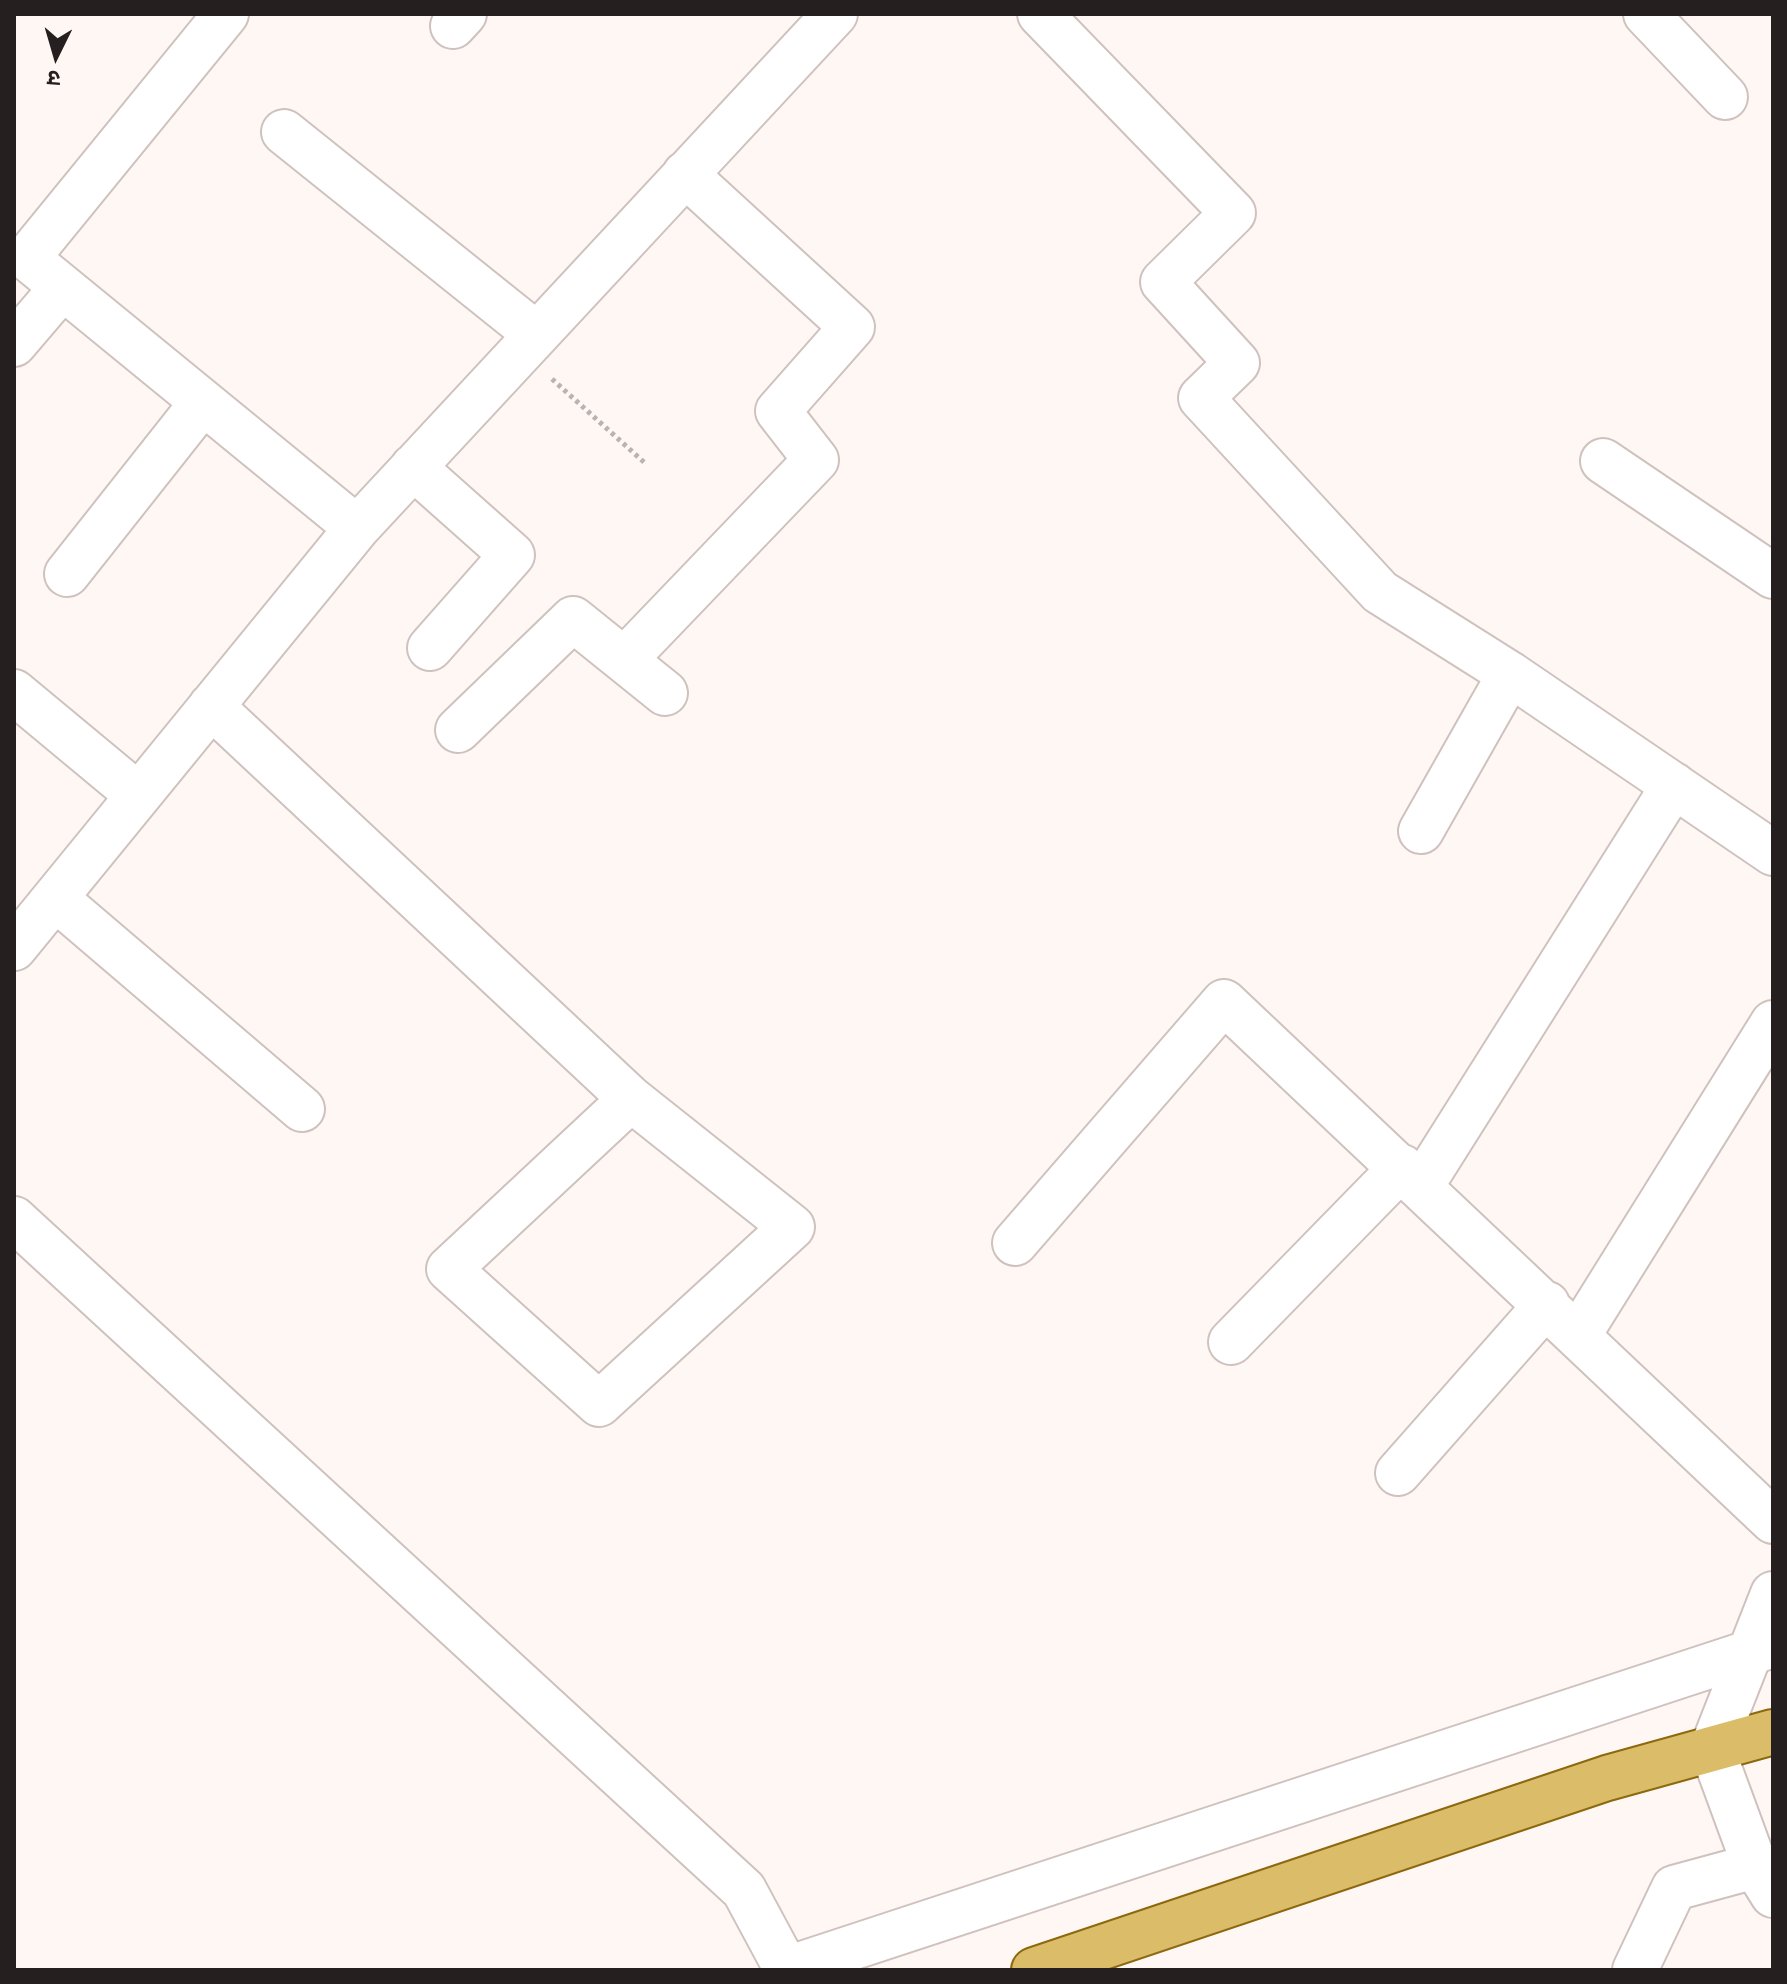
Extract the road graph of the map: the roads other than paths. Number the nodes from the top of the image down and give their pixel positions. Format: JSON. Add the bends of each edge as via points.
{"nodes":[{"id":1,"x":226,"y":14,"type":"edge"},
{"id":2,"x":835,"y":14,"type":"edge"},
{"id":3,"x":1040,"y":14,"type":"edge"},
{"id":4,"x":1646,"y":14,"type":"edge"},
{"id":5,"x":1725,"y":97,"type":"dead end"},
{"id":6,"x":284,"y":132,"type":"dead end"},
{"id":7,"x":685,"y":174,"type":"junction"},
{"id":8,"x":61,"y":289,"type":"junction"},
{"id":9,"x":528,"y":342,"type":"junction"},
{"id":10,"x":14,"y":344,"type":"edge"},
{"id":11,"x":203,"y":402,"type":"junction"},
{"id":12,"x":1603,"y":461,"type":"dead end"},
{"id":13,"x":413,"y":467,"type":"junction"},
{"id":14,"x":357,"y":528,"type":"junction"},
{"id":15,"x":67,"y":574,"type":"dead end"},
{"id":16,"x":1773,"y":576,"type":"edge"},
{"id":17,"x":430,"y":648,"type":"dead end"},
{"id":18,"x":625,"y":659,"type":"junction"},
{"id":19,"x":1510,"y":674,"type":"junction"},
{"id":20,"x":14,"y":692,"type":"edge"},
{"id":21,"x":665,"y":693,"type":"dead end"},
{"id":22,"x":211,"y":706,"type":"junction"},
{"id":23,"x":458,"y":730,"type":"dead end"},
{"id":24,"x":1674,"y":785,"type":"junction"},
{"id":25,"x":138,"y":795,"type":"junction"},
{"id":26,"x":1421,"y":831,"type":"dead end"},
{"id":27,"x":1773,"y":853,"type":"edge"},
{"id":28,"x":37,"y":904,"type":"edge"},
{"id":29,"x":14,"y":948,"type":"edge"},
{"id":30,"x":1773,"y":1023,"type":"edge"},
{"id":31,"x":631,"y":1099,"type":"junction"},
{"id":32,"x":302,"y":1109,"type":"dead end"},
{"id":33,"x":1411,"y":1177,"type":"junction"},
{"id":34,"x":14,"y":1219,"type":"edge"},
{"id":35,"x":1015,"y":1243,"type":"dead end"},
{"id":36,"x":1547,"y":1304,"type":"junction"},
{"id":37,"x":1579,"y":1334,"type":"junction"},
{"id":38,"x":1231,"y":1342,"type":"dead end"},
{"id":39,"x":1398,"y":1473,"type":"dead end"},
{"id":40,"x":1773,"y":1521,"type":"edge"},
{"id":41,"x":1773,"y":1594,"type":"edge"},
{"id":42,"x":1761,"y":1649,"type":"edge"},
{"id":43,"x":1773,"y":1732,"type":"edge"},
{"id":44,"x":1712,"y":1749,"type":"junction"},
{"id":45,"x":1764,"y":1880,"type":"edge"},
{"id":46,"x":787,"y":1970,"type":"edge"},
{"id":47,"x":1034,"y":1970,"type":"edge"},
{"id":48,"x":1635,"y":1970,"type":"edge"}],
"edges":[{"from":1,"to":8,"type":"street","via":[[27,258]]},
{"from":2,"to":7,"type":"street"},
{"from":3,"to":19,"type":"street","via":[[1233,213],[1163,282],[1237,363],[1201,398],[1380,592]]},
{"from":4,"to":5,"type":"street"},
{"from":6,"to":9,"type":"street"},
{"from":7,"to":9,"type":"street"},
{"from":7,"to":18,"type":"street","via":[[852,327],[778,411],[816,460]]},
{"from":8,"to":10,"type":"street"},
{"from":8,"to":11,"type":"street"},
{"from":9,"to":13,"type":"street"},
{"from":11,"to":14,"type":"street"},
{"from":11,"to":15,"type":"street"},
{"from":12,"to":16,"type":"street"},
{"from":13,"to":14,"type":"street"},
{"from":13,"to":17,"type":"street","via":[[512,555]]},
{"from":14,"to":22,"type":"street"},
{"from":18,"to":21,"type":"street"},
{"from":18,"to":23,"type":"street","via":[[573,619]]},
{"from":19,"to":24,"type":"street"},
{"from":19,"to":26,"type":"street"},
{"from":20,"to":25,"type":"street"},
{"from":22,"to":25,"type":"street"},
{"from":22,"to":31,"type":"street"},
{"from":24,"to":27,"type":"street"},
{"from":24,"to":33,"type":"street"},
{"from":25,"to":28,"type":"street"},
{"from":28,"to":29,"type":"street"},
{"from":28,"to":32,"type":"street"},
{"from":30,"to":37,"type":"street"},
{"from":31,"to":31,"type":"street","via":[[792,1227],[599,1404],[449,1269]]},
{"from":33,"to":35,"type":"street","via":[[1224,1002]]},
{"from":33,"to":36,"type":"street"},
{"from":33,"to":38,"type":"street"},
{"from":34,"to":46,"type":"street","via":[[744,1890]]},
{"from":36,"to":37,"type":"street"},
{"from":36,"to":39,"type":"street"},
{"from":37,"to":40,"type":"street"},
{"from":41,"to":42,"type":"street"},
{"from":42,"to":44,"type":"street"},
{"from":42,"to":46,"type":"street"},
{"from":43,"to":44,"type":"main road"},
{"from":44,"to":45,"type":"street"},
{"from":44,"to":47,"type":"main road","via":[[1607,1778]]},
{"from":45,"to":48,"type":"street","via":[[1674,1888]]}]}
